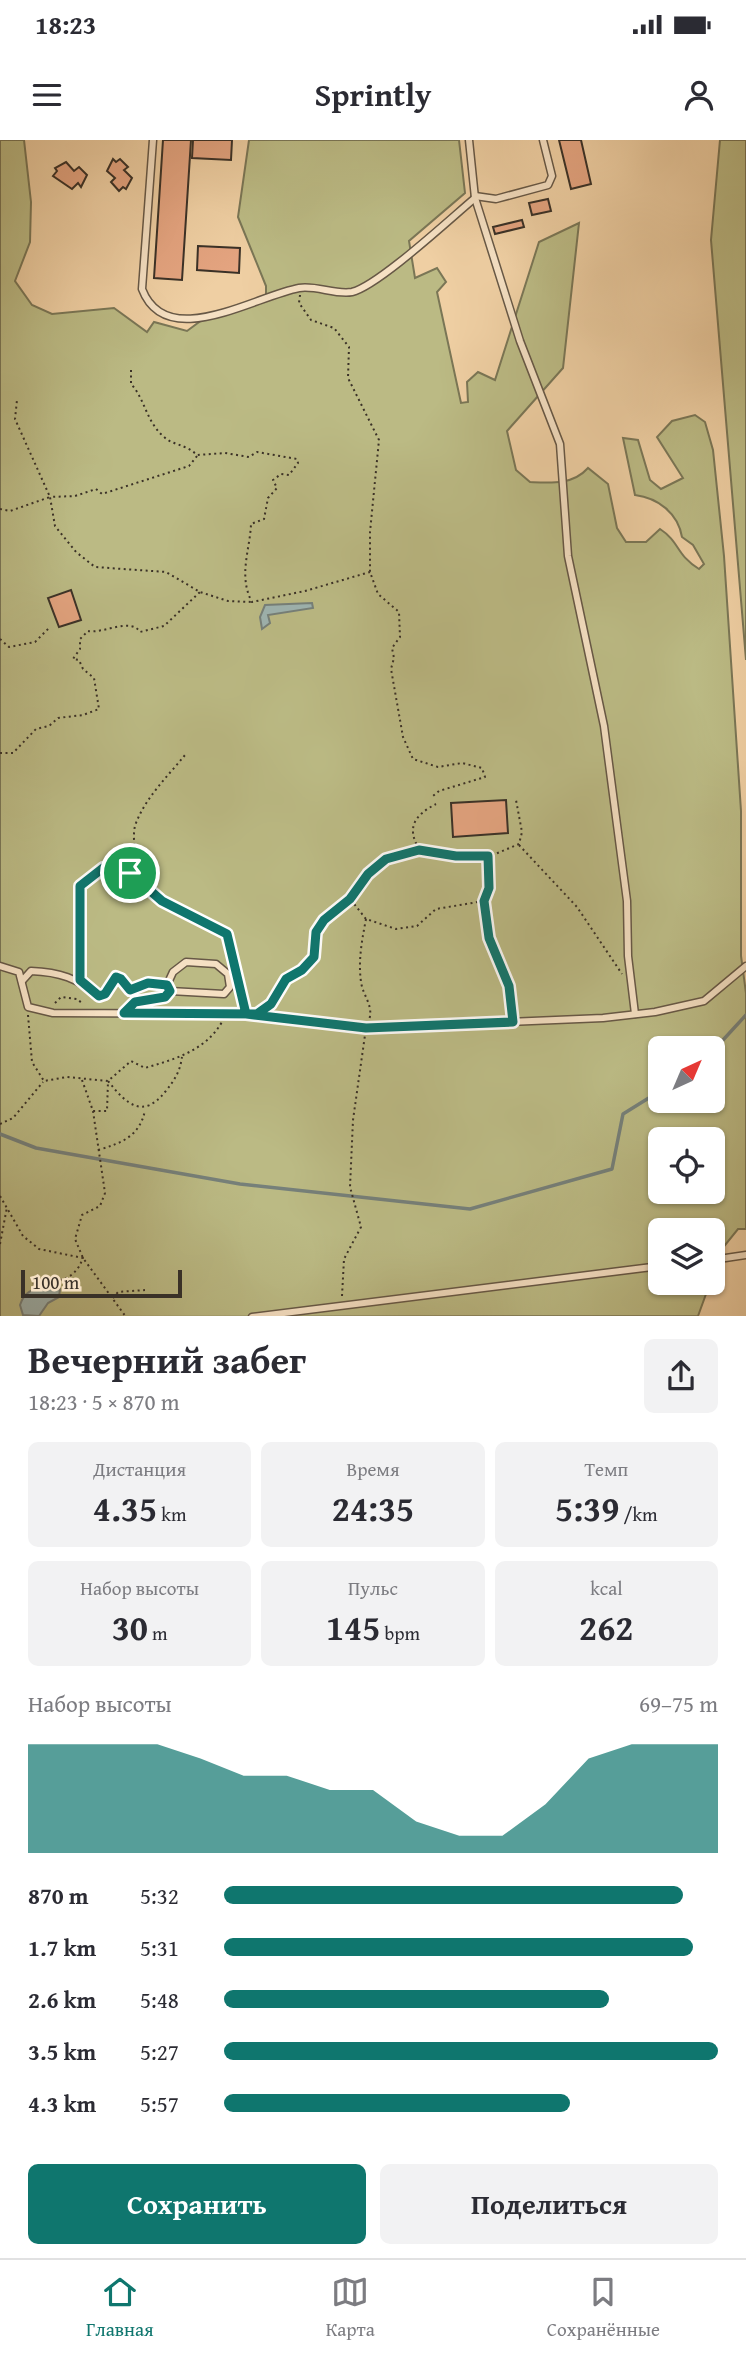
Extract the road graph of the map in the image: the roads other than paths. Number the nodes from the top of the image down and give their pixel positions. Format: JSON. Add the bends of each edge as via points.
{"nodes":[{"id":1,"x":153,"y":140,"type":"edge"},
{"id":2,"x":469,"y":140,"type":"edge"},
{"id":3,"x":543,"y":140,"type":"edge"},
{"id":4,"x":475,"y":197,"type":"junction"},
{"id":5,"x":0,"y":966,"type":"edge"},
{"id":6,"x":746,"y":966,"type":"edge"},
{"id":7,"x":22,"y":981,"type":"junction"},
{"id":8,"x":169,"y":988,"type":"junction"},
{"id":9,"x":124,"y":1013,"type":"junction"},
{"id":10,"x":635,"y":1014,"type":"junction"},
{"id":11,"x":746,"y":1255,"type":"edge"},
{"id":12,"x":725,"y":1258,"type":"edge"},
{"id":13,"x":648,"y":1267,"type":"edge"},
{"id":14,"x":260,"y":1316,"type":"edge"}],
"edges":[{"from":1,"to":4,"type":"lane","via":[[142,289],[148,306],[173,320],[206,317],[301,287],[352,292],[384,273]]},
{"from":2,"to":4,"type":"lane"},
{"from":3,"to":4,"type":"lane","via":[[552,176],[548,185],[496,199]]},
{"from":4,"to":10,"type":"lane","via":[[520,341],[560,444],[568,556],[604,726],[627,901]]},
{"from":5,"to":7,"type":"lane","via":[[12,967]]},
{"from":6,"to":10,"type":"lane","via":[[704,1001]]},
{"from":7,"to":8,"type":"lane","via":[[31,971],[51,972],[80,980],[99,996],[116,977],[130,990],[148,983]]},
{"from":7,"to":9,"type":"lane","via":[[28,1007]]},
{"from":8,"to":8,"type":"lane","via":[[173,972],[186,962],[216,964],[228,974],[230,987],[224,994]]},
{"from":8,"to":9,"type":"lane","via":[[165,997],[135,1002]]},
{"from":9,"to":10,"type":"lane","via":[[257,1014],[366,1028]]},
{"from":11,"to":12,"type":"lane"},
{"from":13,"to":14,"type":"lane"}]}
